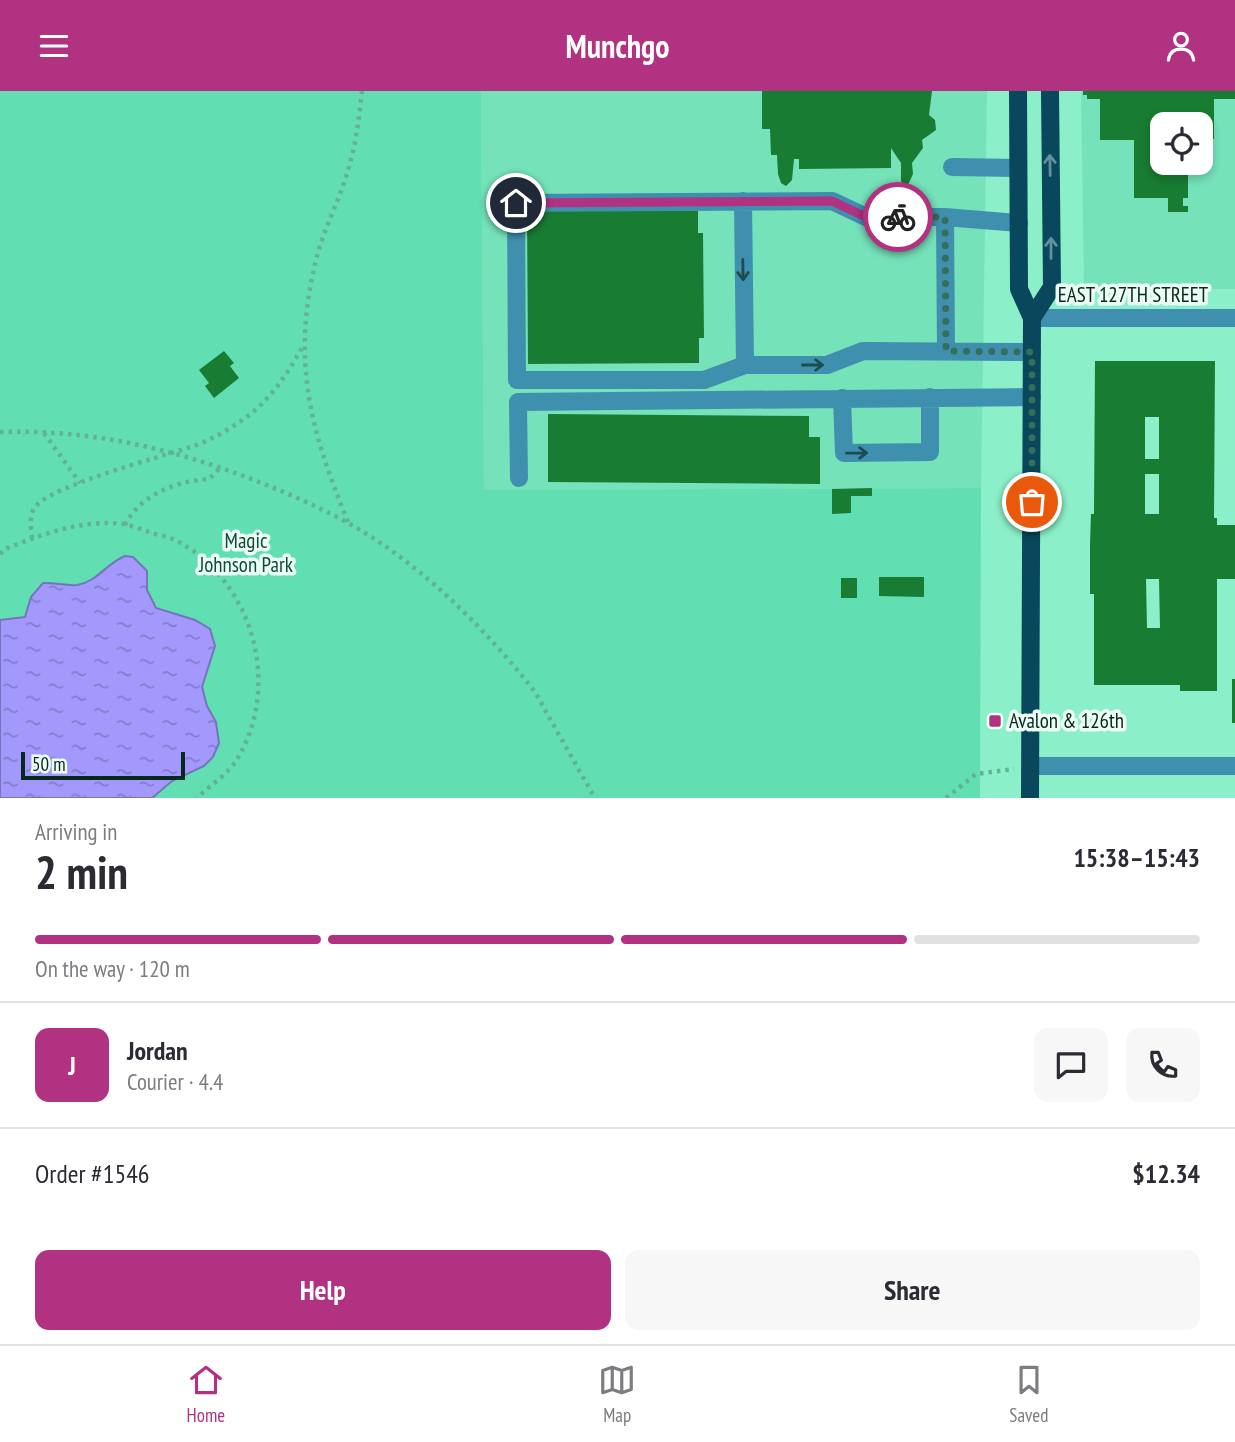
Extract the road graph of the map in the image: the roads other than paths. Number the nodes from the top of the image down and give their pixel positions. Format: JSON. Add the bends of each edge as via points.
{"nodes":[{"id":1,"x":1018,"y":91,"type":"edge"},
{"id":2,"x":1050,"y":91,"type":"edge"},
{"id":3,"x":952,"y":167,"type":"dead end"},
{"id":4,"x":1018,"y":168,"type":"junction"},
{"id":5,"x":743,"y":201,"type":"junction"},
{"id":6,"x":945,"y":217,"type":"junction"},
{"id":7,"x":1019,"y":223,"type":"junction"},
{"id":8,"x":1032,"y":318,"type":"junction"},
{"id":9,"x":1235,"y":318,"type":"edge"},
{"id":10,"x":946,"y":351,"type":"junction"},
{"id":11,"x":1032,"y":352,"type":"junction"},
{"id":12,"x":745,"y":365,"type":"junction"},
{"id":13,"x":929,"y":397,"type":"junction"},
{"id":14,"x":1032,"y":397,"type":"junction"},
{"id":15,"x":842,"y":398,"type":"junction"},
{"id":16,"x":519,"y":478,"type":"dead end"},
{"id":17,"x":1031,"y":766,"type":"junction"},
{"id":18,"x":1235,"y":766,"type":"edge"},
{"id":19,"x":1030,"y":798,"type":"edge"}],
"edges":[{"from":1,"to":4,"type":"main road"},
{"from":8,"to":2,"type":"main road","one_way":true,"via":[[1052,287]]},
{"from":3,"to":4,"type":"street"},
{"from":4,"to":7,"type":"main road"},
{"from":5,"to":6,"type":"street","via":[[832,201],[866,217]]},
{"from":5,"to":12,"type":"street","one_way":true},
{"from":5,"to":12,"type":"street","via":[[516,203],[517,380],[704,380]]},
{"from":6,"to":7,"type":"street"},
{"from":6,"to":10,"type":"street"},
{"from":7,"to":8,"type":"main road","via":[[1019,289]]},
{"from":8,"to":9,"type":"street","name":"EAST 127TH STREET"},
{"from":8,"to":11,"type":"main road"},
{"from":10,"to":11,"type":"street"},
{"from":12,"to":10,"type":"street","one_way":true,"via":[[827,365],[863,351]]},
{"from":11,"to":14,"type":"main road"},
{"from":13,"to":14,"type":"street"},
{"from":13,"to":15,"type":"street"},
{"from":15,"to":13,"type":"street","one_way":true,"via":[[844,453],[930,452]]},
{"from":14,"to":17,"type":"main road"},
{"from":15,"to":16,"type":"street","via":[[518,402]]},
{"from":17,"to":18,"type":"street"},
{"from":17,"to":19,"type":"main road"}]}
